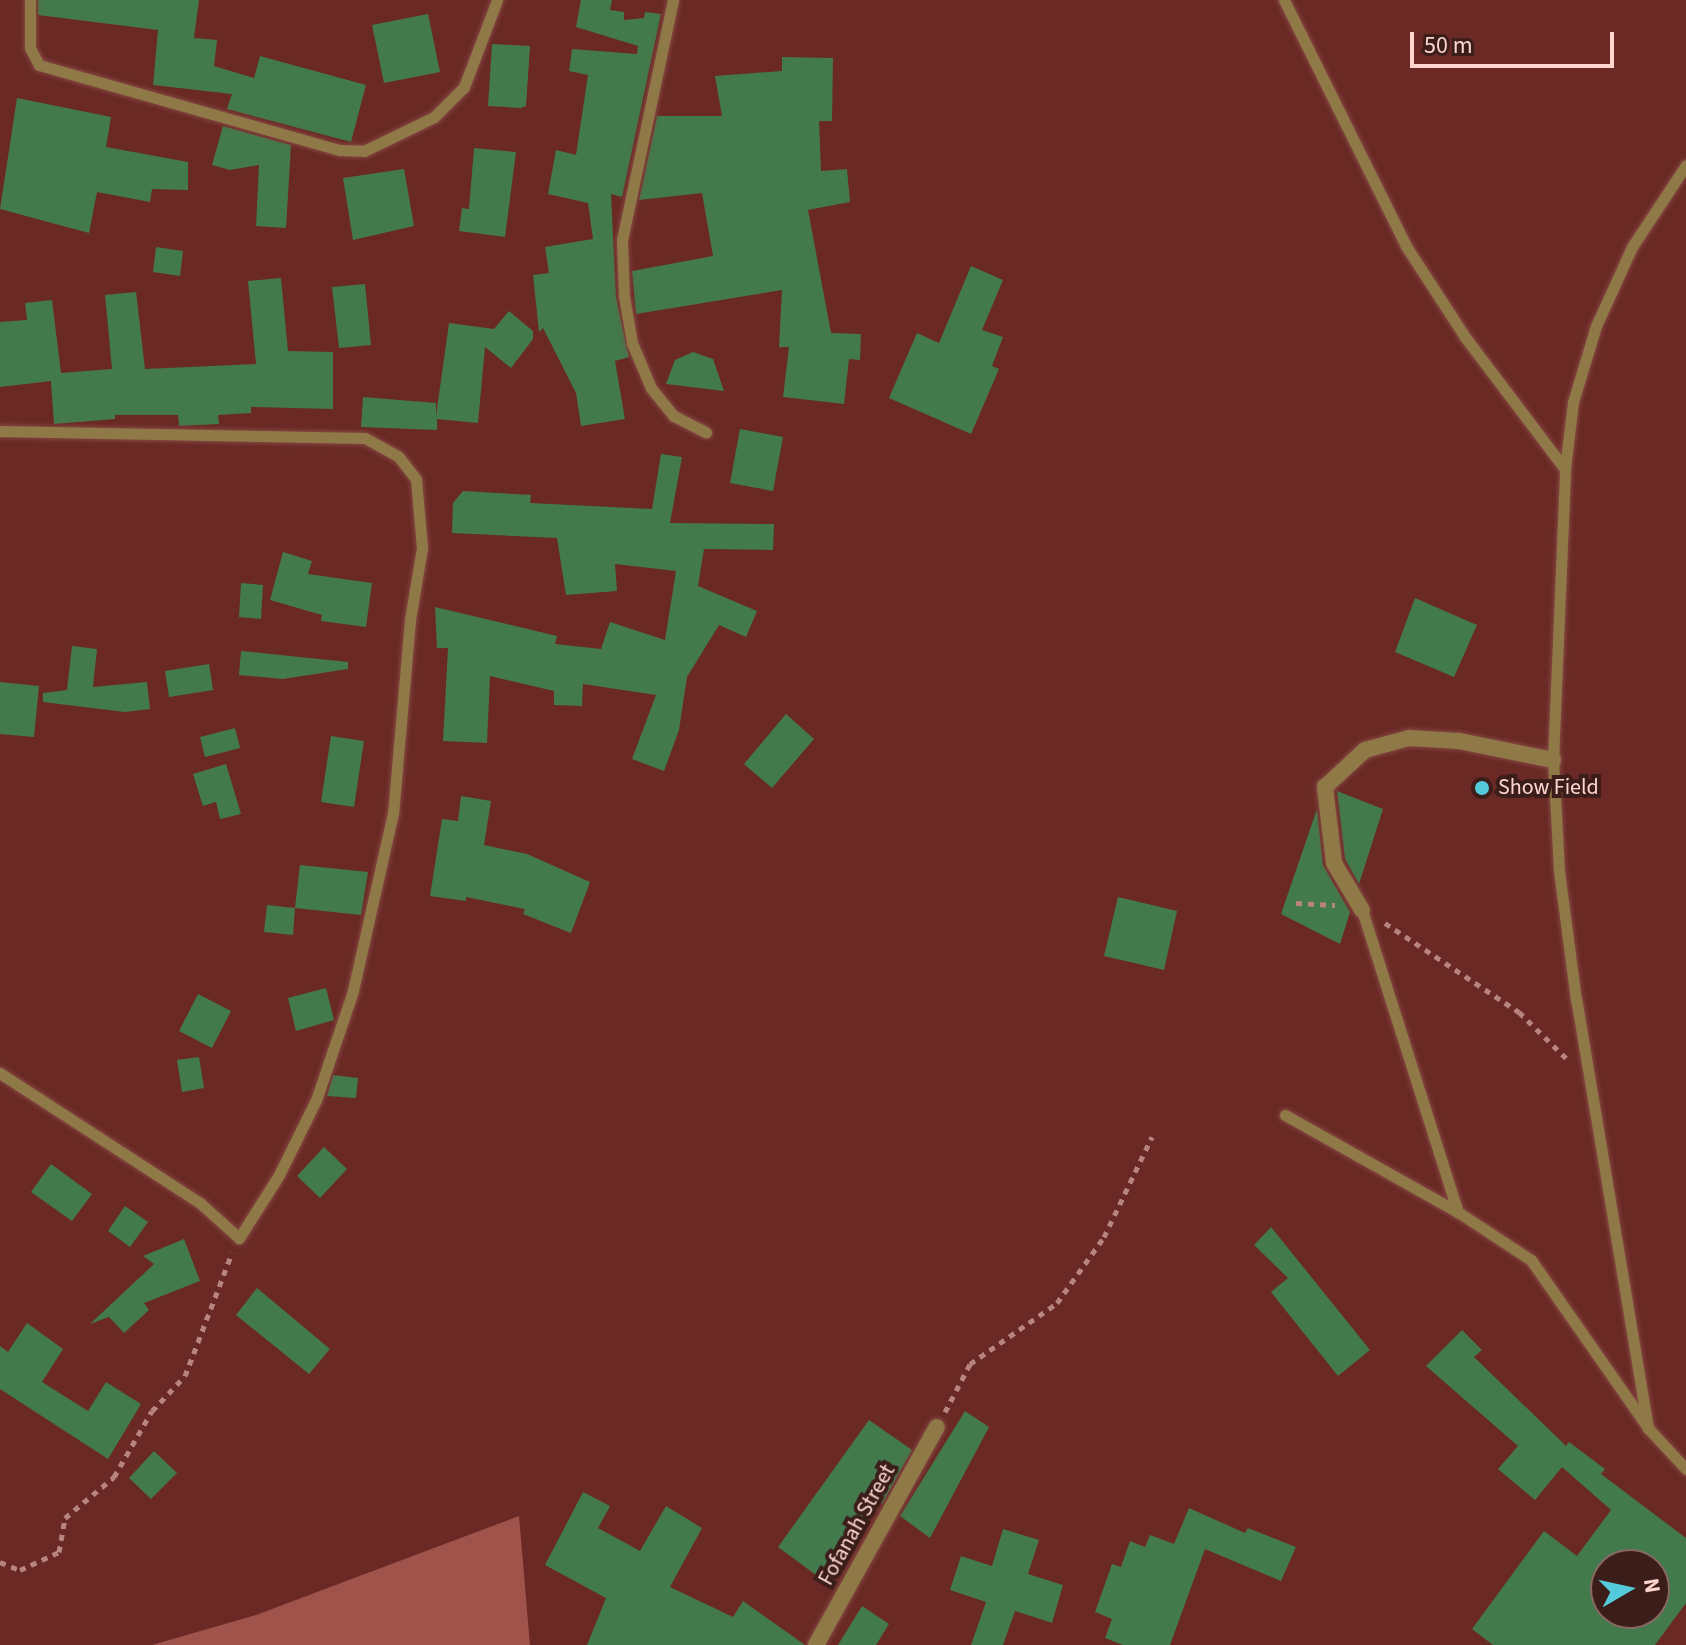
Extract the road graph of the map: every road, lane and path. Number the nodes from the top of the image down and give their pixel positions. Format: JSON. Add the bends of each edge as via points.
{"nodes":[{"id":1,"x":30,"y":0,"type":"edge"},
{"id":2,"x":497,"y":0,"type":"edge"},
{"id":3,"x":673,"y":0,"type":"edge"},
{"id":4,"x":1284,"y":0,"type":"edge"},
{"id":5,"x":1686,"y":165,"type":"edge"},
{"id":6,"x":0,"y":431,"type":"edge"},
{"id":7,"x":706,"y":432,"type":"dead end"},
{"id":8,"x":1565,"y":469,"type":"junction"},
{"id":9,"x":1553,"y":760,"type":"junction"},
{"id":10,"x":1296,"y":903,"type":"dead end"},
{"id":11,"x":1362,"y":910,"type":"junction"},
{"id":12,"x":0,"y":1073,"type":"edge"},
{"id":13,"x":1589,"y":1081,"type":"junction"},
{"id":14,"x":1285,"y":1115,"type":"dead end"},
{"id":15,"x":1152,"y":1137,"type":"dead end"},
{"id":16,"x":1458,"y":1212,"type":"junction"},
{"id":17,"x":239,"y":1238,"type":"junction"},
{"id":18,"x":937,"y":1427,"type":"joint"},
{"id":19,"x":1648,"y":1428,"type":"junction"},
{"id":20,"x":1686,"y":1469,"type":"edge"},
{"id":21,"x":0,"y":1562,"type":"edge"},
{"id":22,"x":816,"y":1645,"type":"edge"}],
"edges":[{"from":1,"to":2,"type":"lane","via":[[30,48],[39,65],[340,150],[364,151],[434,117],[464,87]]},
{"from":3,"to":7,"type":"lane","via":[[622,240],[624,296],[632,343],[651,388],[674,416]]},
{"from":4,"to":8,"type":"lane","via":[[1406,246],[1465,337]]},
{"from":5,"to":8,"type":"lane","via":[[1632,247],[1596,326],[1573,402]]},
{"from":6,"to":17,"type":"lane","via":[[365,438],[398,456],[416,479],[422,548],[410,620],[393,813],[353,991],[316,1100]]},
{"from":8,"to":9,"type":"lane"},
{"from":9,"to":11,"type":"street","via":[[1459,741],[1409,738],[1365,750],[1325,787],[1334,863]]},
{"from":9,"to":13,"type":"lane","via":[[1559,870]]},
{"from":10,"to":11,"type":"path"},
{"from":11,"to":13,"type":"path","via":[[1519,1012]]},
{"from":11,"to":16,"type":"lane"},
{"from":12,"to":17,"type":"lane","via":[[200,1203]]},
{"from":13,"to":19,"type":"lane"},
{"from":14,"to":16,"type":"lane"},
{"from":15,"to":18,"type":"path","via":[[1104,1237],[1057,1303],[970,1364]]},
{"from":16,"to":19,"type":"lane","via":[[1531,1260]]},
{"from":17,"to":21,"type":"path","via":[[185,1376],[152,1411],[114,1477],[65,1518],[59,1552],[20,1570]]},
{"from":18,"to":22,"type":"street","name":"Fofanah Street"},
{"from":19,"to":20,"type":"lane"}]}
